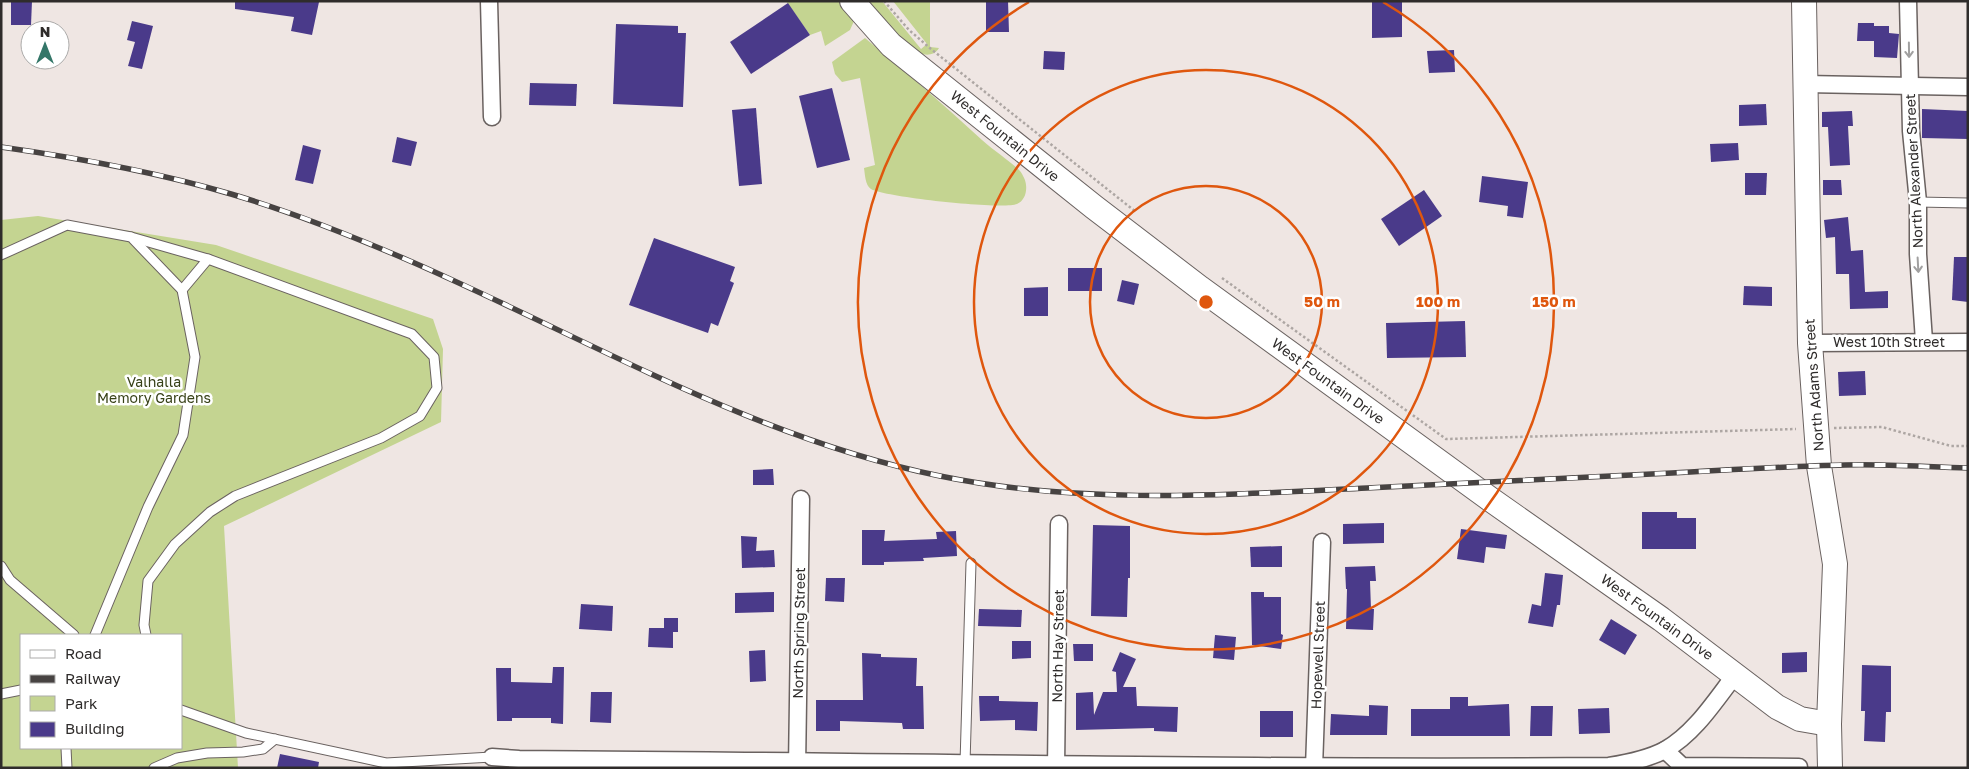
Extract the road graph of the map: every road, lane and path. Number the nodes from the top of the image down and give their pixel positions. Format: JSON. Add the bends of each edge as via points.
{"nodes":[{"id":1,"x":489,"y":1,"type":"edge"},
{"id":2,"x":852,"y":1,"type":"edge"},
{"id":3,"x":884,"y":1,"type":"edge"},
{"id":4,"x":1804,"y":1,"type":"edge"},
{"id":5,"x":1908,"y":1,"type":"edge"},
{"id":6,"x":1805,"y":84,"type":"junction"},
{"id":7,"x":1910,"y":86,"type":"junction"},
{"id":8,"x":1968,"y":87,"type":"edge"},
{"id":9,"x":492,"y":117,"type":"dead end"},
{"id":10,"x":1918,"y":202,"type":"junction"},
{"id":11,"x":1968,"y":203,"type":"edge"},
{"id":12,"x":1137,"y":214,"type":"dead end"},
{"id":13,"x":130,"y":237,"type":"junction"},
{"id":14,"x":1,"y":255,"type":"edge"},
{"id":15,"x":208,"y":259,"type":"junction"},
{"id":16,"x":1221,"y":277,"type":"dead end"},
{"id":17,"x":182,"y":290,"type":"junction"},
{"id":18,"x":1924,"y":341,"type":"junction"},
{"id":19,"x":1968,"y":342,"type":"edge"},
{"id":20,"x":1810,"y":343,"type":"junction"},
{"id":21,"x":1833,"y":428,"type":"dead end"},
{"id":22,"x":1805,"y":429,"type":"dead end"},
{"id":23,"x":1968,"y":446,"type":"edge"},
{"id":24,"x":801,"y":499,"type":"dead end"},
{"id":25,"x":1059,"y":524,"type":"dead end"},
{"id":26,"x":1322,"y":542,"type":"dead end"},
{"id":27,"x":971,"y":563,"type":"dead end"},
{"id":28,"x":1,"y":566,"type":"edge"},
{"id":29,"x":73,"y":634,"type":"edge"},
{"id":30,"x":95,"y":634,"type":"edge"},
{"id":31,"x":146,"y":634,"type":"edge"},
{"id":32,"x":1735,"y":675,"type":"junction"},
{"id":33,"x":20,"y":690,"type":"edge"},
{"id":34,"x":1,"y":694,"type":"edge"},
{"id":35,"x":182,"y":710,"type":"edge"},
{"id":36,"x":1829,"y":724,"type":"junction"},
{"id":37,"x":275,"y":739,"type":"junction"},
{"id":38,"x":66,"y":749,"type":"edge"},
{"id":39,"x":1665,"y":750,"type":"junction"},
{"id":40,"x":492,"y":756,"type":"joint"},
{"id":41,"x":965,"y":763,"type":"junction"},
{"id":42,"x":518,"y":764,"type":"edge"},
{"id":43,"x":797,"y":764,"type":"edge"},
{"id":44,"x":1056,"y":766,"type":"edge"},
{"id":45,"x":1314,"y":767,"type":"edge"},
{"id":46,"x":1800,"y":767,"type":"edge"},
{"id":47,"x":67,"y":768,"type":"edge"},
{"id":48,"x":154,"y":768,"type":"edge"},
{"id":49,"x":1830,"y":768,"type":"edge"}],
"edges":[{"from":1,"to":9,"type":"street"},
{"from":2,"to":32,"type":"street","name":"West Fountain Drive","via":[[891,44],[1200,288]]},
{"from":3,"to":12,"type":"path","via":[[931,49]]},
{"from":4,"to":6,"type":"street","name":"North Adams Street"},
{"from":5,"to":7,"type":"street","name":"North Alexander Street","one_way":true},
{"from":6,"to":7,"type":"street"},
{"from":6,"to":20,"type":"street","name":"North Adams Street"},
{"from":7,"to":8,"type":"street"},
{"from":7,"to":10,"type":"street","name":"North Alexander Street"},
{"from":10,"to":11,"type":"lane"},
{"from":10,"to":18,"type":"street","name":"North Alexander Street","one_way":true},
{"from":13,"to":14,"type":"lane","via":[[66,225]]},
{"from":13,"to":15,"type":"lane"},
{"from":13,"to":17,"type":"lane"},
{"from":15,"to":17,"type":"lane"},
{"from":15,"to":31,"type":"lane","via":[[412,334],[434,357],[437,388],[420,416],[389,434],[235,496],[191,528],[148,581]]},
{"from":16,"to":22,"type":"path","via":[[1446,439]]},
{"from":17,"to":30,"type":"lane","via":[[194,357],[183,435],[148,507]]},
{"from":18,"to":19,"type":"street","name":"West 10th Street"},
{"from":18,"to":20,"type":"street","name":"West 10th Street"},
{"from":20,"to":36,"type":"street","name":"North Adams Street","via":[[1819,466],[1835,564]]},
{"from":21,"to":23,"type":"path","via":[[1882,427],[1951,446]]},
{"from":24,"to":43,"type":"street","name":"North Spring Street"},
{"from":25,"to":44,"type":"street","name":"North Hay Street"},
{"from":26,"to":45,"type":"street","name":"Hopewell Street"},
{"from":27,"to":41,"type":"lane"},
{"from":28,"to":29,"type":"lane","via":[[10,580]]},
{"from":32,"to":36,"type":"street","name":"West Fountain Drive","via":[[1777,707],[1800,719]]},
{"from":32,"to":39,"type":"street","via":[[1695,725]]},
{"from":33,"to":34,"type":"lane"},
{"from":35,"to":37,"type":"lane","via":[[246,733]]},
{"from":36,"to":49,"type":"street","name":"North Adams Street"},
{"from":37,"to":40,"type":"lane","via":[[386,763]]},
{"from":37,"to":48,"type":"lane","via":[[263,749],[177,758]]},
{"from":38,"to":47,"type":"lane"},
{"from":39,"to":45,"type":"street","via":[[1609,766]]},
{"from":39,"to":46,"type":"street","via":[[1682,766]]},
{"from":40,"to":42,"type":"street"},
{"from":41,"to":43,"type":"street"},
{"from":41,"to":44,"type":"street"},
{"from":42,"to":43,"type":"street"},
{"from":44,"to":45,"type":"street"}]}
